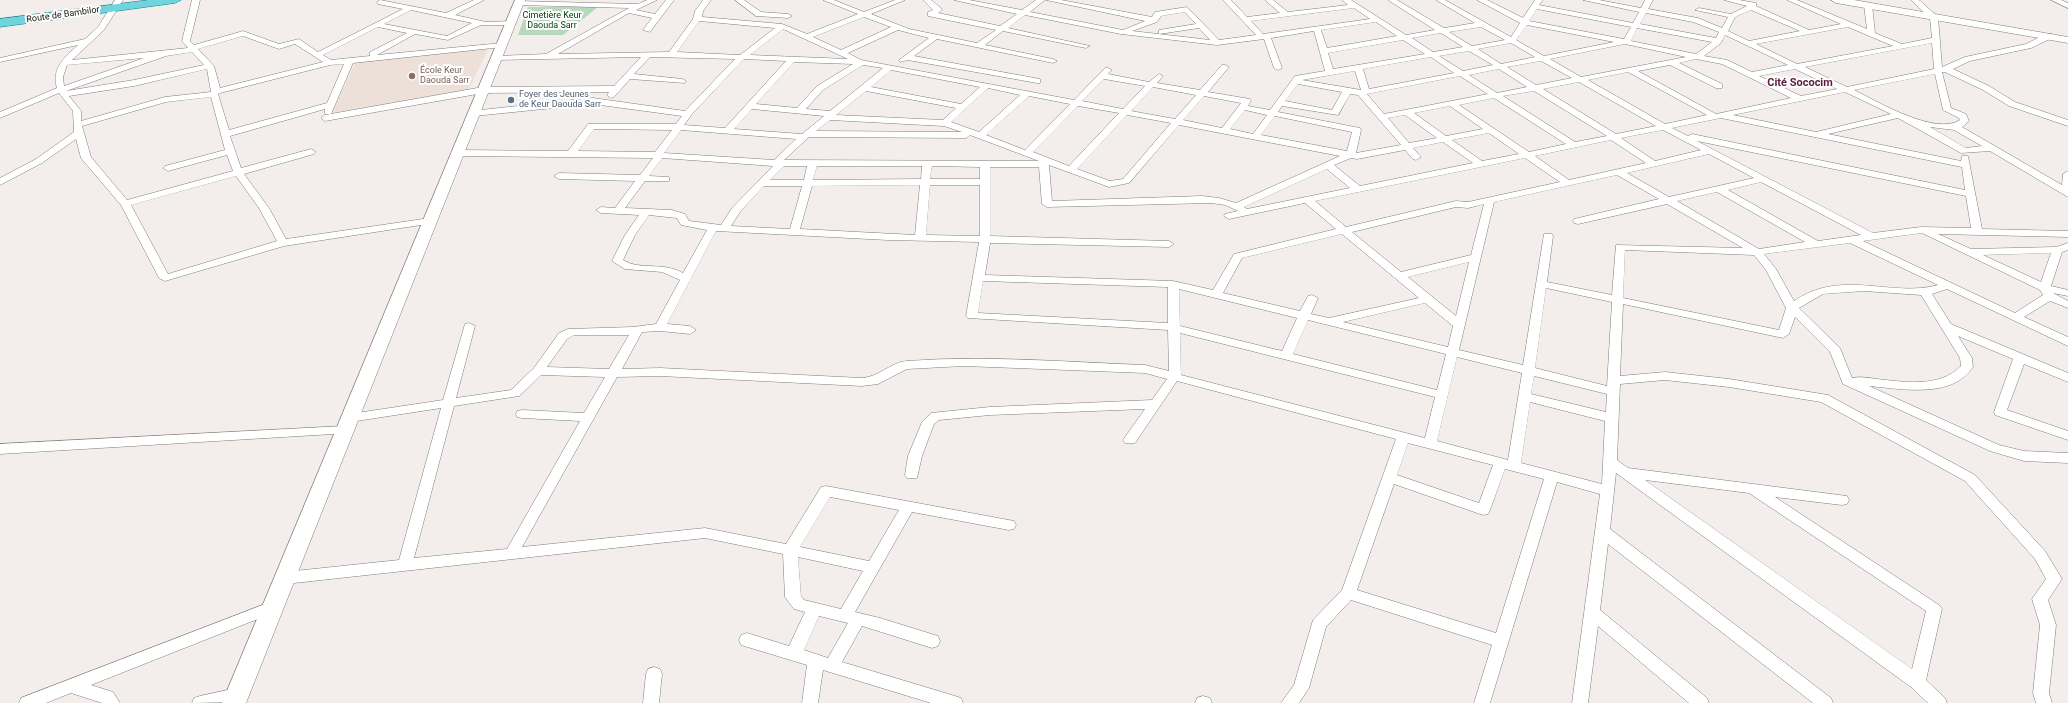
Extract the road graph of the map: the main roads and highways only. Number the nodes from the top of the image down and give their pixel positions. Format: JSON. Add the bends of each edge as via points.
{"nodes":[{"id":1,"x":174,"y":0,"type":"edge"},
{"id":2,"x":117,"y":4,"type":"edge"},
{"id":3,"x":0,"y":23,"type":"edge"}],
"edges":[{"from":1,"to":2,"type":"main road","name":"Route de Bambilor"},
{"from":2,"to":3,"type":"main road","name":"Route de Bambilor"}]}
